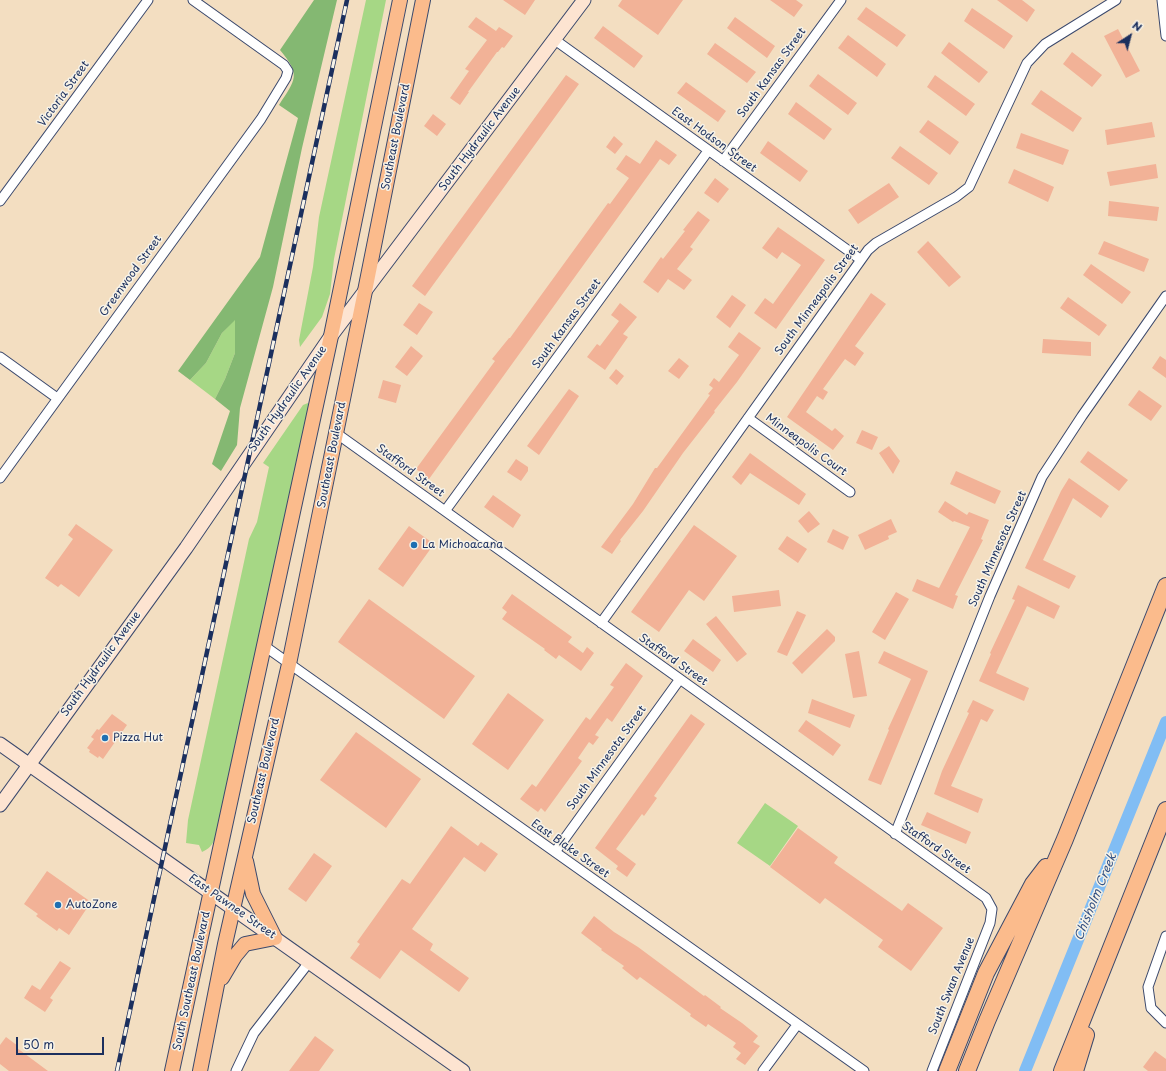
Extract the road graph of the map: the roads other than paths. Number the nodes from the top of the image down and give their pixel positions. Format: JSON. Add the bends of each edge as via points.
{"nodes":[{"id":1,"x":148,"y":0,"type":"edge"},
{"id":2,"x":193,"y":0,"type":"edge"},
{"id":3,"x":400,"y":0,"type":"edge"},
{"id":4,"x":423,"y":0,"type":"edge"},
{"id":5,"x":584,"y":0,"type":"edge"},
{"id":6,"x":841,"y":0,"type":"edge"},
{"id":7,"x":1116,"y":0,"type":"edge"},
{"id":8,"x":1162,"y":0,"type":"edge"},
{"id":9,"x":1166,"y":36,"type":"edge"},
{"id":10,"x":555,"y":40,"type":"junction"},
{"id":11,"x":708,"y":150,"type":"junction"},
{"id":12,"x":723,"y":161,"type":"junction"},
{"id":13,"x":0,"y":202,"type":"edge"},
{"id":14,"x":860,"y":259,"type":"junction"},
{"id":15,"x":365,"y":291,"type":"junction"},
{"id":16,"x":1166,"y":296,"type":"edge"},
{"id":17,"x":331,"y":336,"type":"junction"},
{"id":18,"x":0,"y":358,"type":"edge"},
{"id":19,"x":57,"y":398,"type":"junction"},
{"id":20,"x":748,"y":418,"type":"junction"},
{"id":21,"x":336,"y":433,"type":"junction"},
{"id":22,"x":0,"y":478,"type":"edge"},
{"id":23,"x":850,"y":492,"type":"dead end"},
{"id":24,"x":445,"y":511,"type":"junction"},
{"id":25,"x":1166,"y":586,"type":"edge"},
{"id":26,"x":601,"y":623,"type":"junction"},
{"id":27,"x":263,"y":645,"type":"junction"},
{"id":28,"x":289,"y":664,"type":"junction"},
{"id":29,"x":680,"y":679,"type":"junction"},
{"id":30,"x":0,"y":744,"type":"edge"},
{"id":31,"x":29,"y":765,"type":"junction"},
{"id":32,"x":0,"y":805,"type":"edge"},
{"id":33,"x":1166,"y":810,"type":"edge"},
{"id":34,"x":895,"y":834,"type":"junction"},
{"id":35,"x":1065,"y":839,"type":"junction"},
{"id":36,"x":555,"y":852,"type":"junction"},
{"id":37,"x":245,"y":855,"type":"junction"},
{"id":38,"x":211,"y":892,"type":"junction"},
{"id":39,"x":1127,"y":906,"type":"junction"},
{"id":40,"x":233,"y":907,"type":"junction"},
{"id":41,"x":992,"y":909,"type":"joint"},
{"id":42,"x":1166,"y":936,"type":"edge"},
{"id":43,"x":275,"y":938,"type":"junction"},
{"id":44,"x":310,"y":961,"type":"junction"},
{"id":45,"x":216,"y":991,"type":"junction"},
{"id":46,"x":1166,"y":1023,"type":"edge"},
{"id":47,"x":797,"y":1025,"type":"junction"},
{"id":48,"x":172,"y":1071,"type":"edge"},
{"id":49,"x":200,"y":1071,"type":"edge"},
{"id":50,"x":236,"y":1071,"type":"edge"},
{"id":51,"x":463,"y":1071,"type":"edge"},
{"id":52,"x":763,"y":1071,"type":"edge"},
{"id":53,"x":864,"y":1071,"type":"edge"},
{"id":54,"x":932,"y":1071,"type":"edge"},
{"id":55,"x":947,"y":1071,"type":"edge"},
{"id":56,"x":967,"y":1071,"type":"edge"},
{"id":57,"x":1062,"y":1071,"type":"edge"},
{"id":58,"x":1075,"y":1071,"type":"edge"}],
"edges":[{"from":1,"to":13,"type":"street","name":"Victoria Street"},
{"from":2,"to":19,"type":"street","name":"Greenwood Street","via":[[284,65],[288,71],[286,78],[261,118]]},
{"from":3,"to":17,"type":"main road","name":"Southeast Boulevard"},
{"from":4,"to":15,"type":"main road","name":"Southeast Boulevard"},
{"from":5,"to":10,"type":"street","name":"South Hydraulic Avenue"},
{"from":6,"to":12,"type":"street","name":"South Kansas Street"},
{"from":7,"to":14,"type":"street","name":"South Minneapolis Street","via":[[1045,44],[1027,63],[969,187],[876,243]]},
{"from":8,"to":9,"type":"street"},
{"from":10,"to":11,"type":"street","name":"East Hodson Street"},
{"from":10,"to":15,"type":"street","name":"South Hydraulic Avenue"},
{"from":11,"to":12,"type":"street","name":"East Hodson Street"},
{"from":11,"to":24,"type":"street","name":"South Kansas Street"},
{"from":12,"to":14,"type":"street","name":"East Hodson Street"},
{"from":14,"to":20,"type":"street","name":"South Minneapolis Street"},
{"from":15,"to":17,"type":"street","name":"South Hydraulic Avenue"},
{"from":15,"to":21,"type":"main road","name":"Southeast Boulevard"},
{"from":16,"to":34,"type":"street","name":"South Minnesota Street","via":[[1042,477],[990,596]]},
{"from":17,"to":27,"type":"main road","name":"Southeast Boulevard"},
{"from":17,"to":31,"type":"street","name":"South Hydraulic Avenue","via":[[186,548]]},
{"from":18,"to":19,"type":"street"},
{"from":19,"to":22,"type":"street","name":"Greenwood Street"},
{"from":20,"to":23,"type":"street","name":"Minneapolis Court"},
{"from":20,"to":26,"type":"street","name":"South Minneapolis Street"},
{"from":21,"to":24,"type":"street","name":"Stafford Street"},
{"from":21,"to":28,"type":"main road","name":"Southeast Boulevard"},
{"from":24,"to":26,"type":"street","name":"Stafford Street"},
{"from":25,"to":35,"type":"highway"},
{"from":26,"to":29,"type":"street","name":"Stafford Street"},
{"from":27,"to":28,"type":"street","name":"East Blake Street"},
{"from":27,"to":38,"type":"main road","name":"Southeast Boulevard"},
{"from":28,"to":36,"type":"street","name":"East Blake Street"},
{"from":28,"to":37,"type":"main road","name":"Southeast Boulevard"},
{"from":29,"to":34,"type":"street","name":"Stafford Street"},
{"from":29,"to":36,"type":"street","name":"South Minnesota Street"},
{"from":30,"to":31,"type":"street","name":"East Pawnee Street"},
{"from":31,"to":32,"type":"street","name":"South Hydraulic Avenue"},
{"from":31,"to":38,"type":"street","name":"East Pawnee Street"},
{"from":33,"to":39,"type":"highway"},
{"from":34,"to":41,"type":"street","name":"Stafford Street","via":[[986,898]]},
{"from":35,"to":55,"type":"highway","via":[[1033,884],[986,973]]},
{"from":35,"to":56,"type":"highway"},
{"from":36,"to":47,"type":"street","name":"East Blake Street"},
{"from":37,"to":40,"type":"main road","name":"Southeast Boulevard"},
{"from":37,"to":43,"type":"main road","via":[[253,894]]},
{"from":38,"to":40,"type":"street","name":"East Pawnee Street"},
{"from":38,"to":48,"type":"main road","name":"South Southeast Boulevard"},
{"from":39,"to":57,"type":"highway"},
{"from":39,"to":58,"type":"highway"},
{"from":40,"to":43,"type":"street","name":"East Pawnee Street"},
{"from":40,"to":45,"type":"main road"},
{"from":41,"to":54,"type":"street","name":"South Swan Avenue","via":[[990,924]]},
{"from":42,"to":46,"type":"street","via":[[1148,987],[1151,1008]]},
{"from":43,"to":44,"type":"street","name":"East Pawnee Street"},
{"from":43,"to":45,"type":"main road","via":[[245,944],[235,956]]},
{"from":44,"to":50,"type":"street","via":[[254,1033]]},
{"from":44,"to":51,"type":"street","name":"East Pawnee Street"},
{"from":45,"to":49,"type":"main road"},
{"from":47,"to":52,"type":"street"},
{"from":47,"to":53,"type":"street","name":"East Blake Street"}]}
